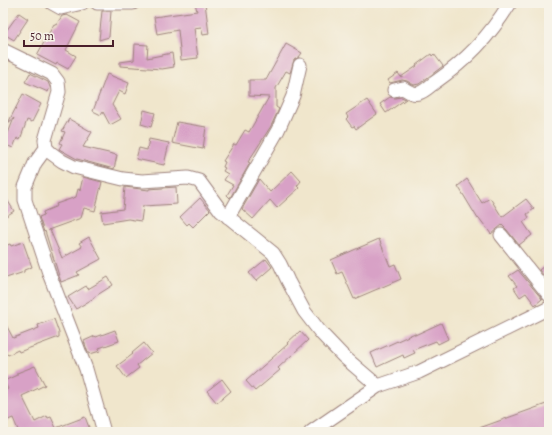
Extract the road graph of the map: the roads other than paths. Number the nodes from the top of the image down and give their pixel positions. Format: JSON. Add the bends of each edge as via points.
{"nodes":[{"id":1,"x":52,"y":3,"type":"edge"},
{"id":2,"x":82,"y":3,"type":"edge"},
{"id":3,"x":97,"y":3,"type":"edge"},
{"id":4,"x":133,"y":3,"type":"edge"},
{"id":5,"x":510,"y":3,"type":"edge"},
{"id":6,"x":3,"y":50,"type":"edge"},
{"id":7,"x":300,"y":66,"type":"dead end"},
{"id":8,"x":394,"y":90,"type":"dead end"},
{"id":9,"x":46,"y":148,"type":"junction"},
{"id":10,"x":228,"y":217,"type":"junction"},
{"id":11,"x":501,"y":235,"type":"dead end"},
{"id":12,"x":549,"y":295,"type":"edge"},
{"id":13,"x":549,"y":308,"type":"edge"},
{"id":14,"x":378,"y":386,"type":"junction"},
{"id":15,"x":104,"y":432,"type":"edge"},
{"id":16,"x":311,"y":432,"type":"edge"}],
"edges":[{"from":1,"to":2,"type":"street","via":[[61,8]]},
{"from":3,"to":4,"type":"street"},
{"from":5,"to":8,"type":"street","via":[[487,36],[452,70],[420,94],[411,94],[403,88]]},
{"from":6,"to":9,"type":"street","via":[[52,74],[58,82],[59,92],[45,140]]},
{"from":7,"to":10,"type":"street","via":[[293,96],[278,130]]},
{"from":9,"to":10,"type":"street","via":[[74,167],[123,179],[142,181],[188,178],[199,181]]},
{"from":9,"to":15,"type":"street","via":[[35,163],[25,187],[25,200],[50,276],[86,370]]},
{"from":10,"to":14,"type":"street","via":[[273,253],[304,311],[321,333]]},
{"from":11,"to":12,"type":"street"},
{"from":13,"to":14,"type":"street","via":[[419,372]]},
{"from":14,"to":16,"type":"street"}]}
